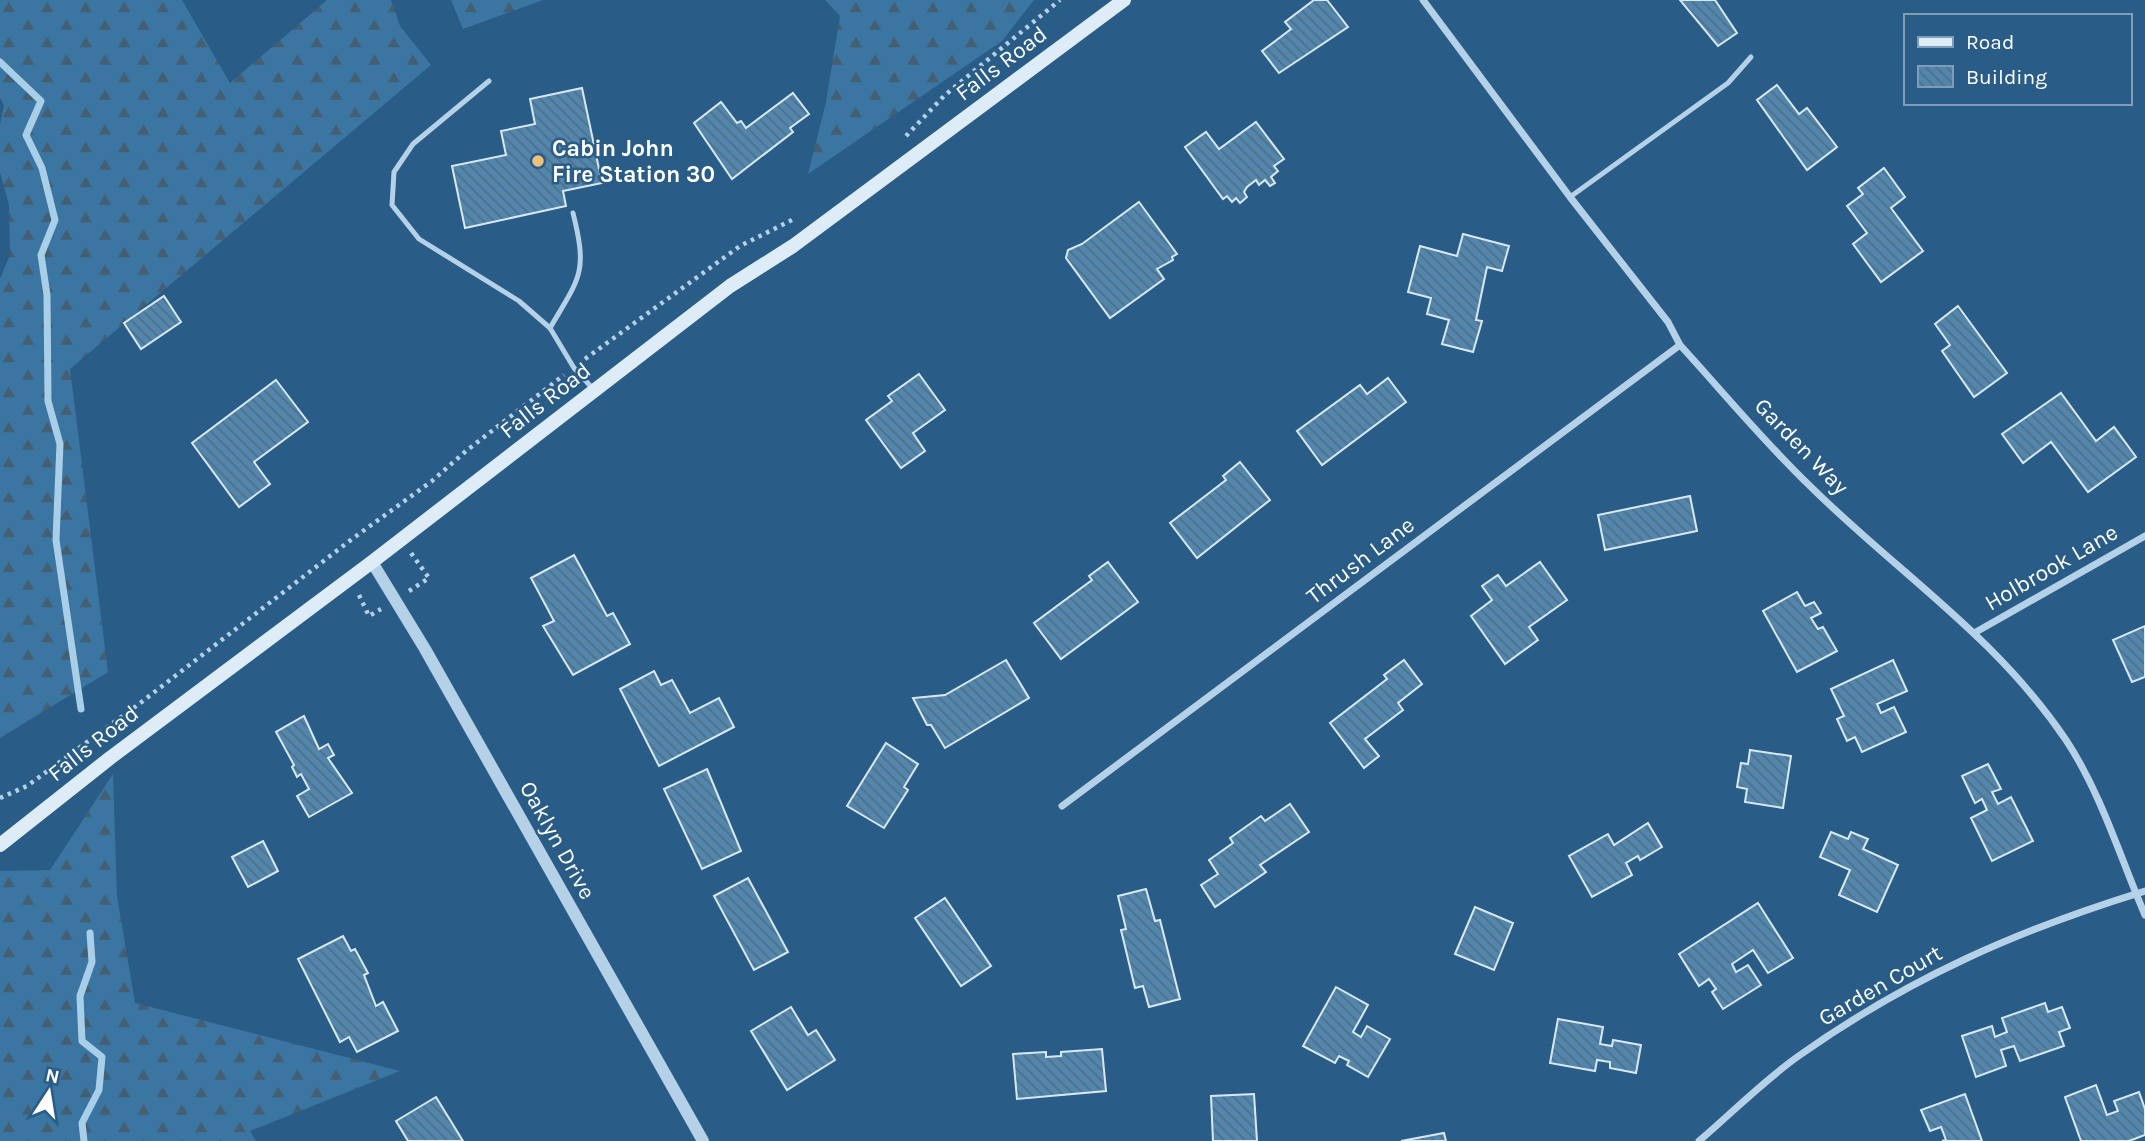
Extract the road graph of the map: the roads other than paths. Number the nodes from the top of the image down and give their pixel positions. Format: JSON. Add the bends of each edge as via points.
{"nodes":[{"id":1,"x":1124,"y":0,"type":"edge"},
{"id":2,"x":1423,"y":0,"type":"edge"},
{"id":3,"x":1751,"y":57,"type":"dead end"},
{"id":4,"x":489,"y":81,"type":"dead end"},
{"id":5,"x":1570,"y":197,"type":"junction"},
{"id":6,"x":572,"y":213,"type":"dead end"},
{"id":7,"x":550,"y":328,"type":"junction"},
{"id":8,"x":1680,"y":345,"type":"junction"},
{"id":9,"x":594,"y":390,"type":"junction"},
{"id":10,"x":2145,"y":536,"type":"edge"},
{"id":11,"x":372,"y":562,"type":"junction"},
{"id":12,"x":1976,"y":632,"type":"junction"},
{"id":13,"x":1062,"y":806,"type":"dead end"},
{"id":14,"x":0,"y":845,"type":"edge"},
{"id":15,"x":2145,"y":891,"type":"edge"},
{"id":16,"x":2136,"y":894,"type":"junction"},
{"id":17,"x":2145,"y":915,"type":"edge"},
{"id":18,"x":703,"y":1141,"type":"edge"},
{"id":19,"x":1699,"y":1141,"type":"edge"}],
"edges":[{"from":1,"to":9,"type":"main road","name":"Falls Road"},
{"from":2,"to":5,"type":"street","name":"Garden Way"},
{"from":3,"to":5,"type":"lane","via":[[1728,83]]},
{"from":4,"to":7,"type":"lane","via":[[413,144],[394,172],[392,205],[419,239],[519,301]]},
{"from":5,"to":8,"type":"street","name":"Garden Way"},
{"from":6,"to":7,"type":"lane","via":[[582,250],[579,279]]},
{"from":7,"to":9,"type":"lane","via":[[574,368]]},
{"from":8,"to":12,"type":"street","name":"Garden Way","via":[[1810,486]]},
{"from":8,"to":13,"type":"street","name":"Thrush Lane"},
{"from":9,"to":11,"type":"main road","name":"Falls Road"},
{"from":10,"to":12,"type":"street","name":"Holbrook Lane"},
{"from":11,"to":14,"type":"main road","name":"Falls Road"},
{"from":11,"to":18,"type":"street","name":"Oaklyn Drive"},
{"from":12,"to":16,"type":"street","name":"Garden Way","via":[[2031,692],[2068,743],[2098,801]]},
{"from":15,"to":16,"type":"street","name":"Garden Court"},
{"from":16,"to":17,"type":"street","name":"Garden Way"},
{"from":16,"to":19,"type":"street","name":"Garden Court","via":[[2006,938],[1915,981],[1799,1056]]}]}
